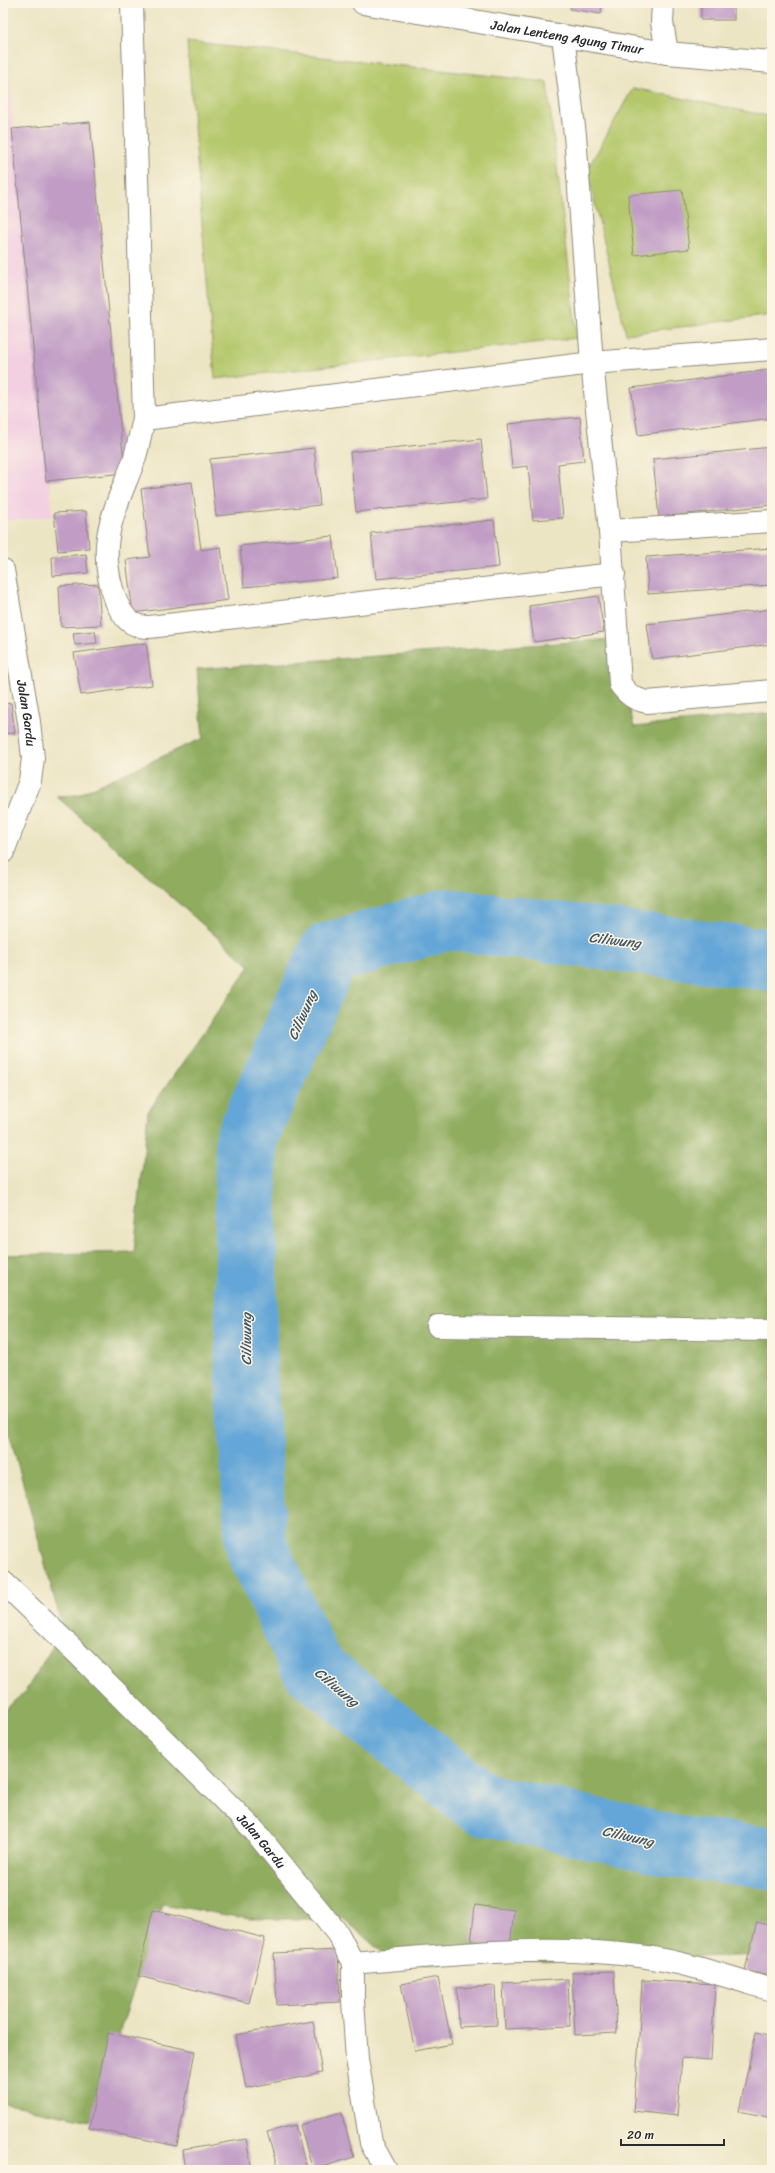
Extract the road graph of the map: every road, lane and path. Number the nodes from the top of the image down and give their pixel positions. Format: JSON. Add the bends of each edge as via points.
{"nodes":[{"id":1,"x":132,"y":3,"type":"edge"},
{"id":2,"x":363,"y":3,"type":"edge"},
{"id":3,"x":663,"y":3,"type":"edge"},
{"id":4,"x":563,"y":36,"type":"junction"},
{"id":5,"x":667,"y":53,"type":"junction"},
{"id":6,"x":772,"y":62,"type":"edge"},
{"id":7,"x":772,"y":349,"type":"edge"},
{"id":8,"x":592,"y":362,"type":"junction"},
{"id":9,"x":144,"y":419,"type":"junction"},
{"id":10,"x":772,"y":521,"type":"edge"},
{"id":11,"x":610,"y":531,"type":"junction"},
{"id":12,"x":3,"y":570,"type":"edge"},
{"id":13,"x":614,"y":574,"type":"junction"},
{"id":14,"x":772,"y":691,"type":"edge"},
{"id":15,"x":3,"y":852,"type":"edge"},
{"id":16,"x":438,"y":1326,"type":"dead end"},
{"id":17,"x":772,"y":1330,"type":"edge"},
{"id":18,"x":3,"y":1582,"type":"edge"},
{"id":19,"x":353,"y":1963,"type":"junction"},
{"id":20,"x":772,"y":1990,"type":"edge"},
{"id":21,"x":386,"y":2170,"type":"edge"}],
"edges":[{"from":1,"to":9,"type":"street"},
{"from":2,"to":4,"type":"street","name":"Jalan Lenteng Agung Timur"},
{"from":3,"to":5,"type":"street","via":[[662,22]]},
{"from":4,"to":5,"type":"street","name":"Jalan Lenteng Agung Timur"},
{"from":4,"to":8,"type":"street","via":[[576,136]]},
{"from":5,"to":6,"type":"street","name":"Jalan Lenteng Agung Timur"},
{"from":7,"to":8,"type":"street"},
{"from":8,"to":9,"type":"street"},
{"from":8,"to":11,"type":"street"},
{"from":9,"to":13,"type":"street","via":[[134,462],[114,510],[107,537],[106,562],[120,611],[128,621],[137,626],[148,627]]},
{"from":10,"to":11,"type":"street"},
{"from":11,"to":13,"type":"street"},
{"from":12,"to":15,"type":"street","name":"Jalan Gardu","via":[[33,758],[30,781]]},
{"from":13,"to":14,"type":"street","via":[[620,684],[627,694],[647,702]]},
{"from":16,"to":17,"type":"street"},
{"from":18,"to":19,"type":"street","name":"Jalan Gardu","via":[[253,1829],[338,1934]]},
{"from":19,"to":20,"type":"street","via":[[494,1951],[599,1953],[640,1956],[680,1963]]},
{"from":19,"to":21,"type":"street","name":"Jalan Gardu","via":[[357,2059],[371,2143]]}]}
